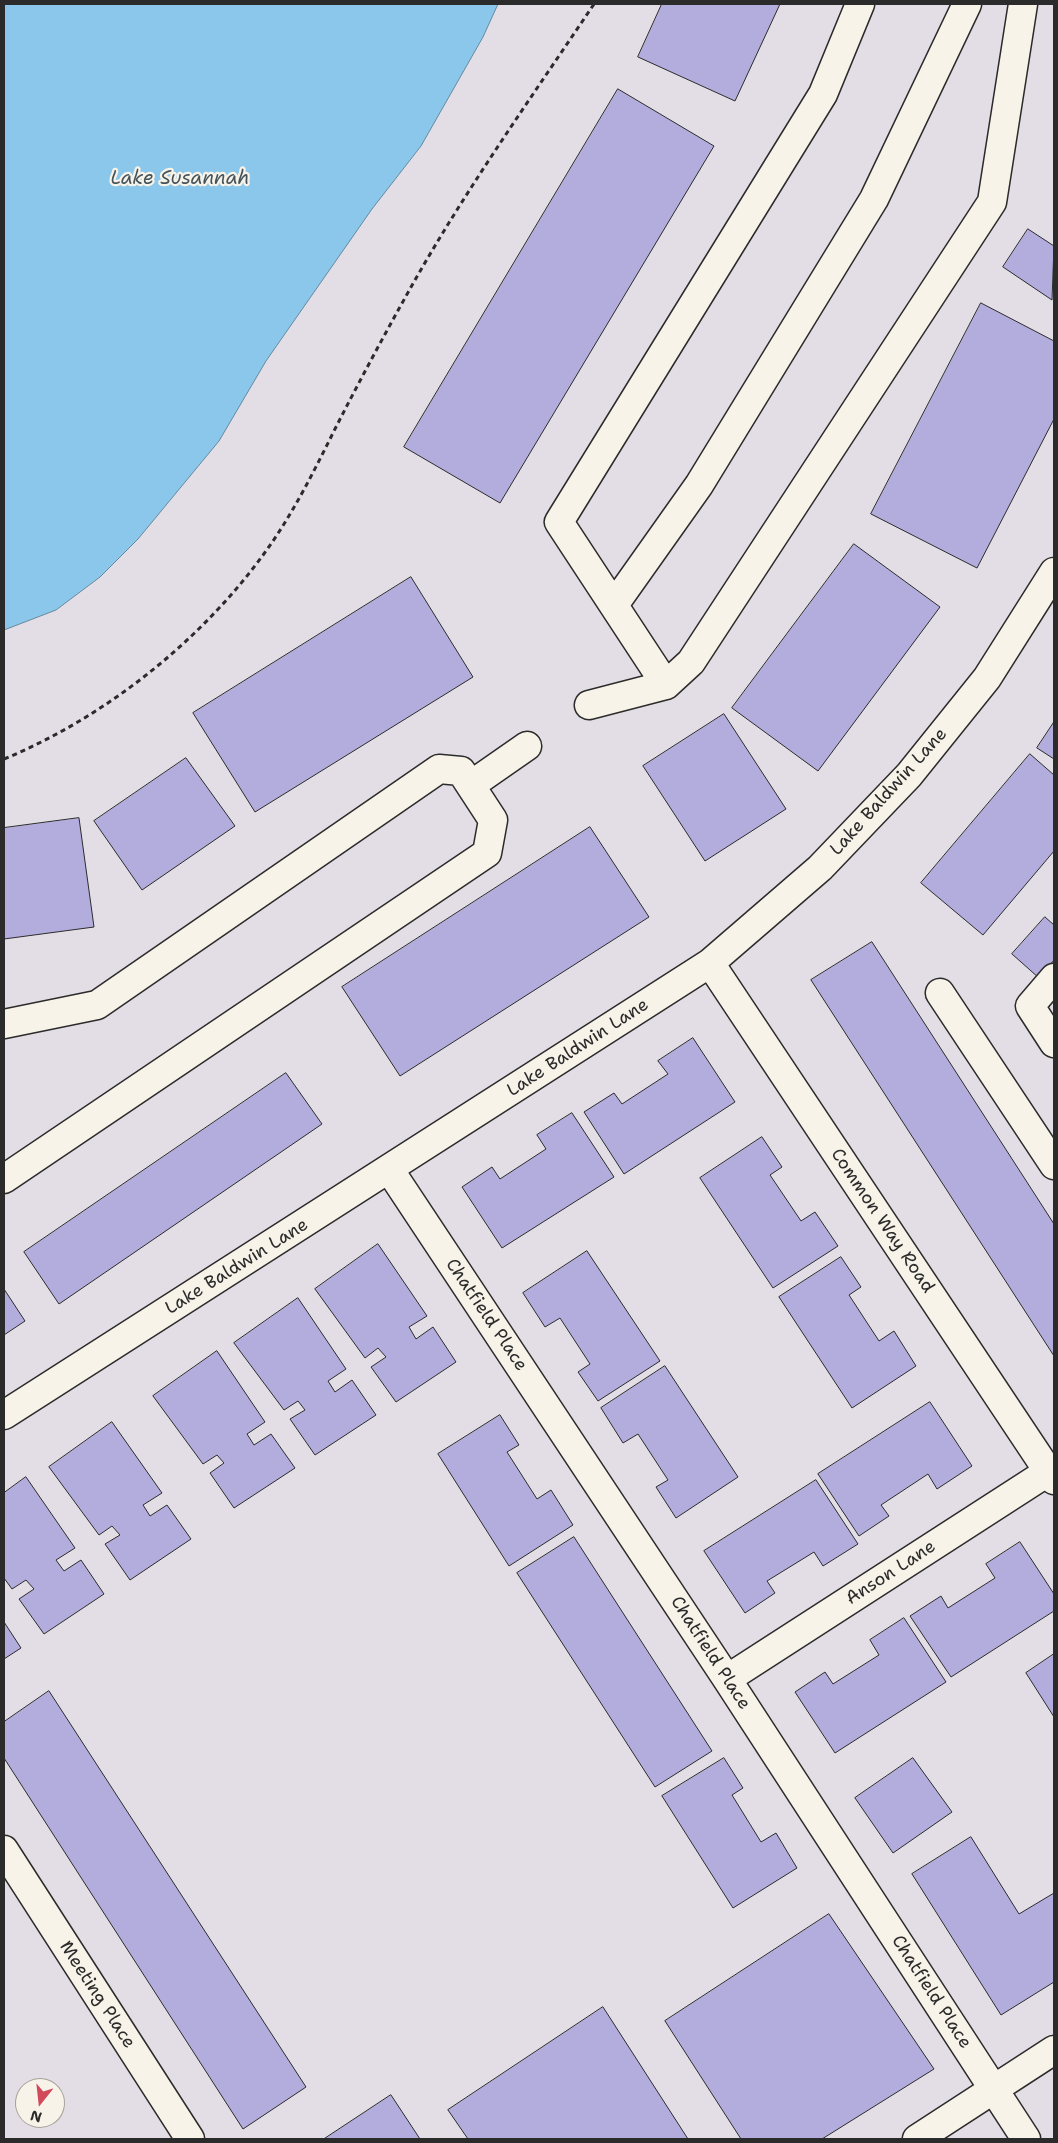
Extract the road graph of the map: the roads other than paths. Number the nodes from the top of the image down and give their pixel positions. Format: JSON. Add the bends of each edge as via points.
{"nodes":[{"id":1,"x":860,"y":4,"type":"edge"},
{"id":2,"x":967,"y":4,"type":"edge"},
{"id":3,"x":1023,"y":4,"type":"edge"},
{"id":4,"x":1053,"y":576,"type":"edge"},
{"id":5,"x":614,"y":605,"type":"junction"},
{"id":6,"x":666,"y":685,"type":"junction"},
{"id":7,"x":589,"y":705,"type":"dead end"},
{"id":8,"x":527,"y":746,"type":"dead end"},
{"id":9,"x":471,"y":785,"type":"junction"},
{"id":10,"x":710,"y":963,"type":"junction"},
{"id":11,"x":1054,"y":978,"type":"edge"},
{"id":12,"x":940,"y":993,"type":"dead end"},
{"id":13,"x":4,"y":1024,"type":"edge"},
{"id":14,"x":1054,"y":1043,"type":"edge"},
{"id":15,"x":1054,"y":1165,"type":"edge"},
{"id":16,"x":389,"y":1170,"type":"junction"},
{"id":17,"x":4,"y":1179,"type":"edge"},
{"id":18,"x":4,"y":1415,"type":"edge"},
{"id":19,"x":1052,"y":1473,"type":"edge"},
{"id":20,"x":728,"y":1679,"type":"junction"},
{"id":21,"x":4,"y":1850,"type":"edge"},
{"id":22,"x":1054,"y":2050,"type":"edge"},
{"id":23,"x":994,"y":2090,"type":"junction"},
{"id":24,"x":190,"y":2139,"type":"edge"},
{"id":25,"x":917,"y":2139,"type":"edge"},
{"id":26,"x":1026,"y":2139,"type":"edge"}],
"edges":[{"from":1,"to":5,"type":"street","via":[[824,94],[559,522]]},
{"from":2,"to":5,"type":"street","via":[[874,199],[699,485]]},
{"from":3,"to":6,"type":"street","via":[[992,202],[691,662]]},
{"from":4,"to":10,"type":"street","name":"Lake Baldwin Lane","via":[[987,678],[909,775],[820,868]]},
{"from":5,"to":6,"type":"street"},
{"from":6,"to":7,"type":"street"},
{"from":8,"to":9,"type":"street"},
{"from":9,"to":13,"type":"street","via":[[461,771],[439,769],[97,1004]]},
{"from":9,"to":17,"type":"street","via":[[493,820],[487,853]]},
{"from":10,"to":16,"type":"street","name":"Lake Baldwin Lane"},
{"from":10,"to":19,"type":"street","name":"Common Way Road"},
{"from":11,"to":14,"type":"street","via":[[1030,1006]]},
{"from":12,"to":15,"type":"street"},
{"from":16,"to":18,"type":"street","name":"Lake Baldwin Lane"},
{"from":16,"to":20,"type":"street","name":"Chatfield Place"},
{"from":19,"to":20,"type":"street","name":"Anson Lane"},
{"from":20,"to":23,"type":"street","name":"Chatfield Place"},
{"from":21,"to":24,"type":"street","name":"Meeting Place"},
{"from":22,"to":23,"type":"street"},
{"from":23,"to":25,"type":"street"},
{"from":23,"to":26,"type":"street","name":"Chatfield Place"}]}
